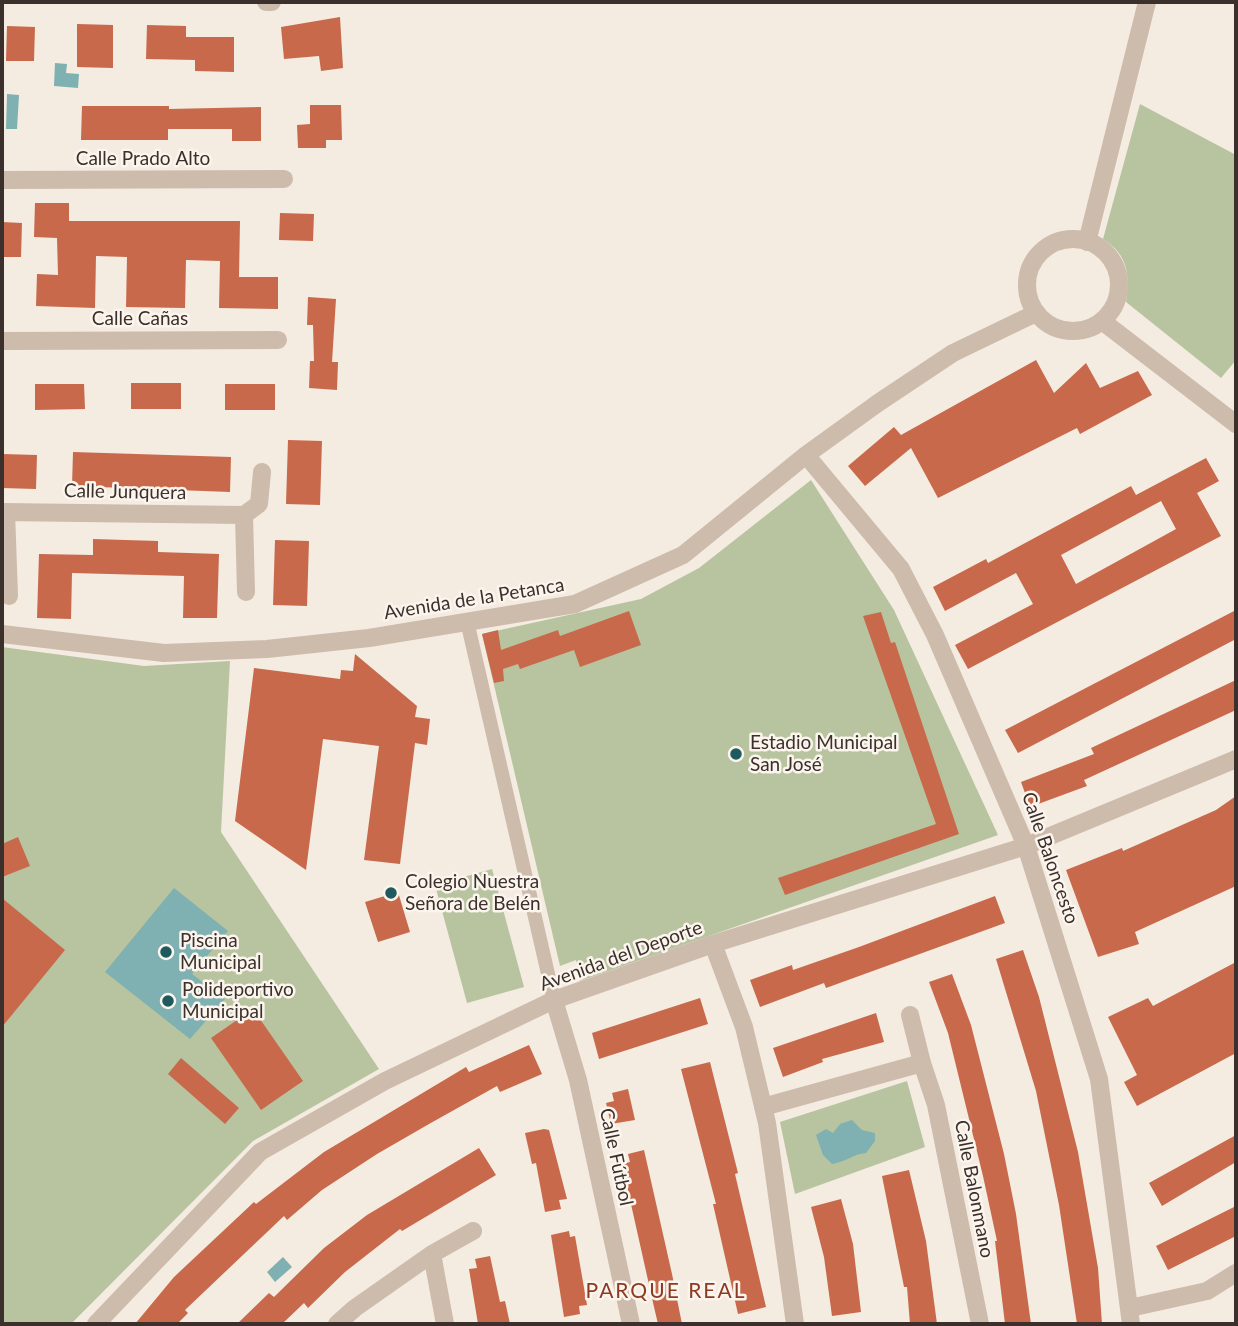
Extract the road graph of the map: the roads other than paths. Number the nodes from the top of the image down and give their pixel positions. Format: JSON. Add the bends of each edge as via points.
{"nodes":[{"id":1,"x":266,"y":2,"type":"edge"},
{"id":2,"x":272,"y":2,"type":"edge"},
{"id":3,"x":1147,"y":2,"type":"edge"},
{"id":4,"x":284,"y":179,"type":"dead end"},
{"id":5,"x":2,"y":180,"type":"edge"},
{"id":6,"x":1087,"y":242,"type":"junction"},
{"id":7,"x":1036,"y":313,"type":"junction"},
{"id":8,"x":1102,"y":321,"type":"junction"},
{"id":9,"x":278,"y":340,"type":"dead end"},
{"id":10,"x":2,"y":341,"type":"edge"},
{"id":11,"x":1236,"y":424,"type":"edge"},
{"id":12,"x":806,"y":455,"type":"junction"},
{"id":13,"x":262,"y":472,"type":"dead end"},
{"id":14,"x":4,"y":512,"type":"edge"},
{"id":15,"x":244,"y":515,"type":"junction"},
{"id":16,"x":246,"y":592,"type":"dead end"},
{"id":17,"x":9,"y":596,"type":"dead end"},
{"id":18,"x":467,"y":621,"type":"junction"},
{"id":19,"x":2,"y":634,"type":"edge"},
{"id":20,"x":1236,"y":758,"type":"edge"},
{"id":21,"x":1026,"y":846,"type":"junction"},
{"id":22,"x":713,"y":944,"type":"junction"},
{"id":23,"x":554,"y":1000,"type":"junction"},
{"id":24,"x":909,"y":1015,"type":"dead end"},
{"id":25,"x":922,"y":1063,"type":"junction"},
{"id":26,"x":763,"y":1107,"type":"junction"},
{"id":27,"x":473,"y":1231,"type":"dead end"},
{"id":28,"x":432,"y":1254,"type":"junction"},
{"id":29,"x":1236,"y":1273,"type":"edge"},
{"id":30,"x":1131,"y":1316,"type":"edge"},
{"id":31,"x":96,"y":1324,"type":"edge"},
{"id":32,"x":337,"y":1324,"type":"edge"},
{"id":33,"x":445,"y":1324,"type":"edge"},
{"id":34,"x":631,"y":1324,"type":"edge"},
{"id":35,"x":795,"y":1324,"type":"edge"},
{"id":36,"x":980,"y":1324,"type":"edge"}],
"edges":[{"from":1,"to":2,"type":"street"},
{"from":3,"to":6,"type":"street"},
{"from":4,"to":5,"type":"street","name":"Calle Prado Alto"},
{"from":6,"to":7,"type":"street","via":[[1059,242],[1035,258],[1027,286]]},
{"from":6,"to":8,"type":"street","via":[[1110,258],[1119,284],[1111,310]]},
{"from":7,"to":8,"type":"street","via":[[1053,326],[1075,331]]},
{"from":7,"to":12,"type":"street","name":"Avenida de la Petanca","via":[[953,353]]},
{"from":8,"to":11,"type":"street"},
{"from":9,"to":10,"type":"street","name":"Calle Cañas"},
{"from":12,"to":18,"type":"street","name":"Avenida de la Petanca","via":[[684,555],[575,604]]},
{"from":12,"to":21,"type":"street","name":"Calle Baloncesto","via":[[901,569]]},
{"from":13,"to":15,"type":"street","via":[[259,504]]},
{"from":14,"to":15,"type":"street","name":"Calle Junquera"},
{"from":14,"to":17,"type":"street","name":"Calle Junquera"},
{"from":15,"to":16,"type":"street"},
{"from":18,"to":19,"type":"street","name":"Avenida de la Petanca","via":[[267,649],[164,653]]},
{"from":18,"to":23,"type":"street"},
{"from":20,"to":21,"type":"street","name":"Avenida del Deporte"},
{"from":21,"to":22,"type":"street","name":"Avenida del Deporte"},
{"from":21,"to":30,"type":"street","name":"Calle Baloncesto","via":[[1099,1079]]},
{"from":22,"to":23,"type":"street","name":"Avenida del Deporte"},
{"from":22,"to":26,"type":"street","via":[[744,1027]]},
{"from":23,"to":31,"type":"street","name":"Avenida del Deporte","via":[[385,1081],[260,1152]]},
{"from":23,"to":34,"type":"street","name":"Calle Fútbol","via":[[578,1080]]},
{"from":24,"to":25,"type":"street","name":"Calle Balonmano"},
{"from":25,"to":26,"type":"street"},
{"from":25,"to":36,"type":"street","name":"Calle Balonmano","via":[[936,1105]]},
{"from":26,"to":35,"type":"street"},
{"from":27,"to":28,"type":"street"},
{"from":28,"to":32,"type":"street"},
{"from":28,"to":33,"type":"street"},
{"from":29,"to":30,"type":"street","via":[[1207,1291]]}]}
